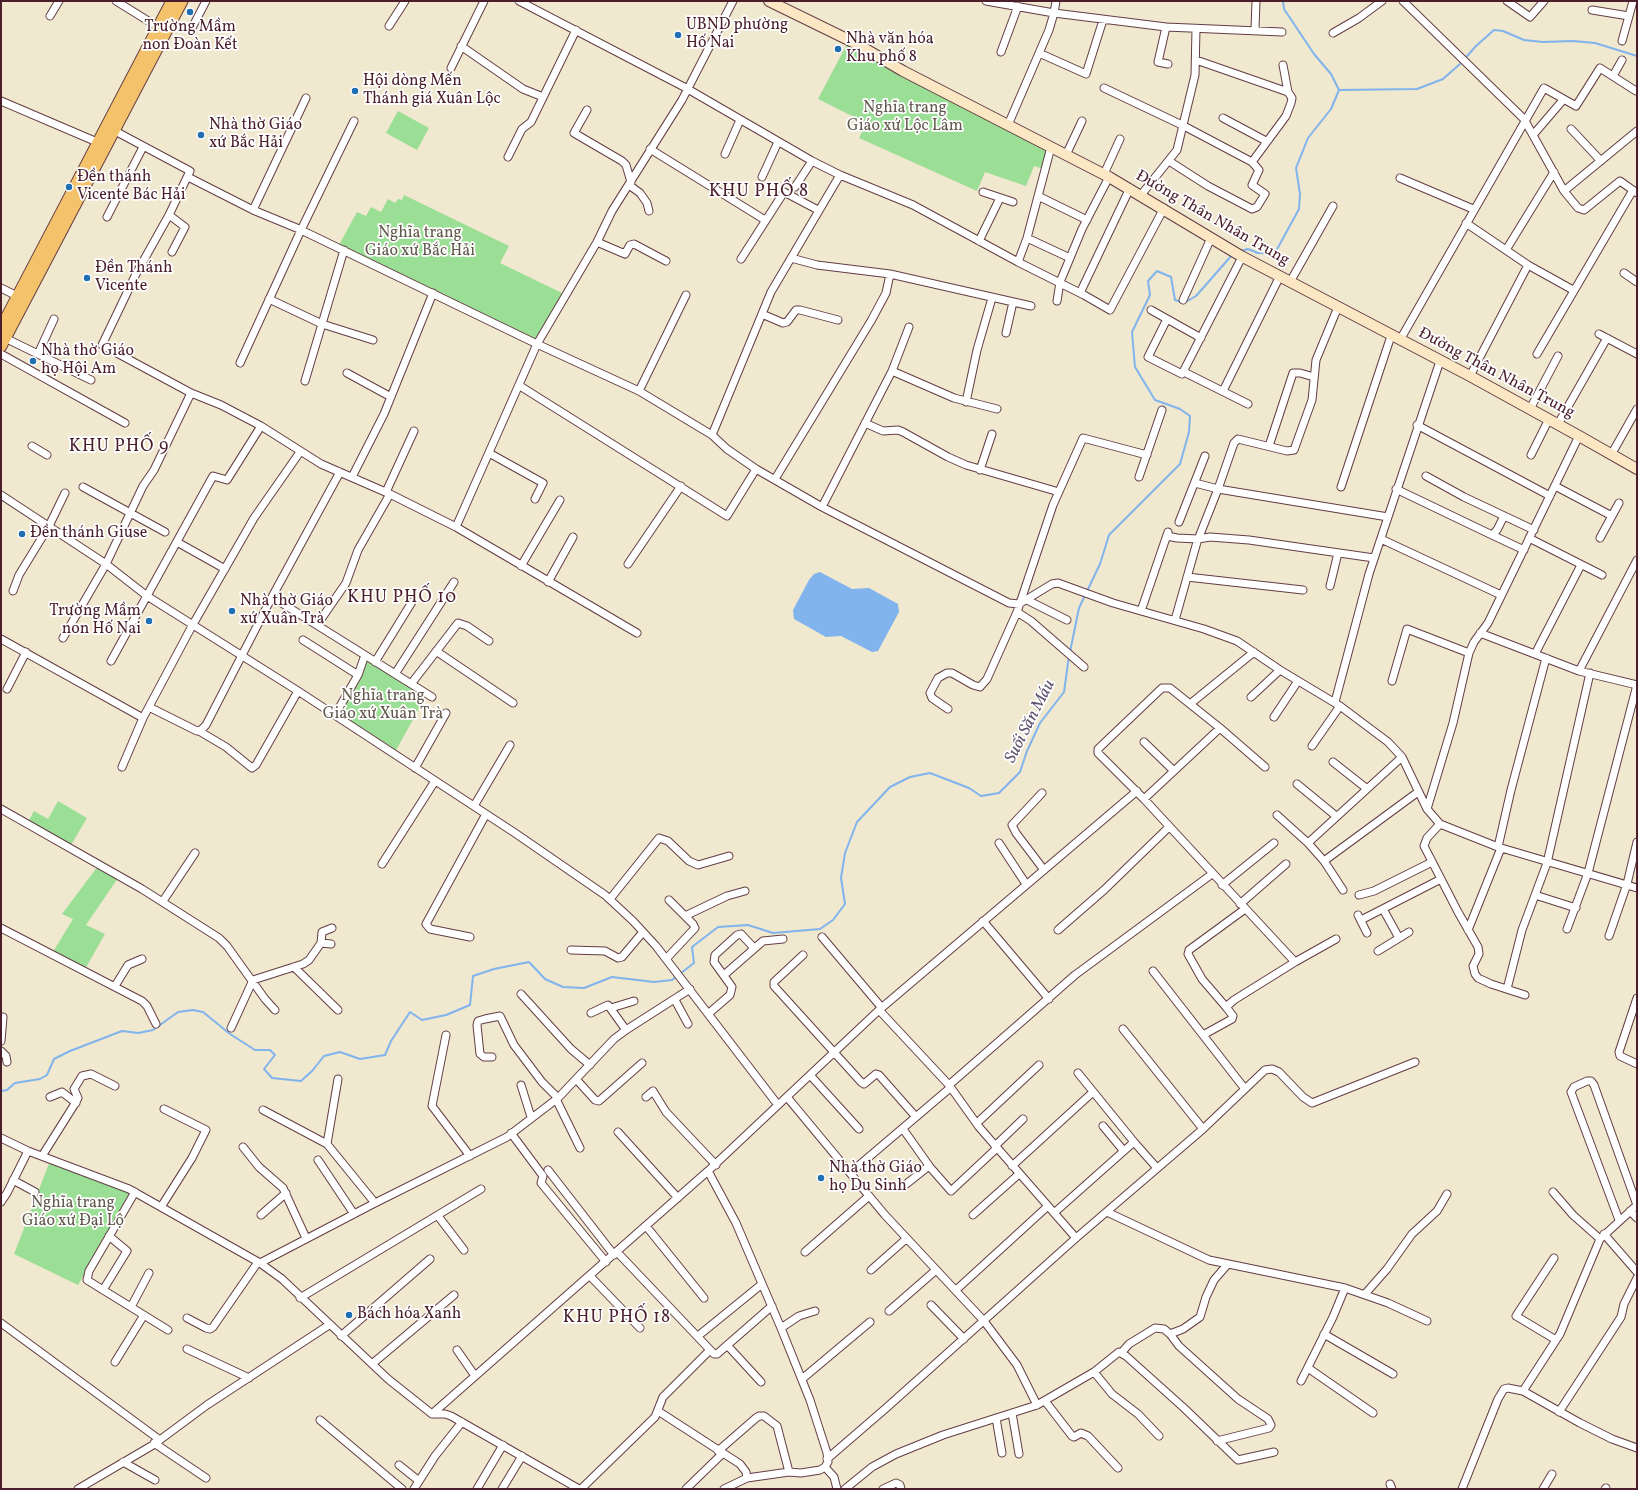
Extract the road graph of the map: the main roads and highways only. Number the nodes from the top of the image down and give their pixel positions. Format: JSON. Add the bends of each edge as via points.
{"nodes":[{"id":1,"x":172,"y":1,"type":"edge"},
{"id":2,"x":182,"y":1,"type":"edge"},
{"id":3,"x":110,"y":129,"type":"junction"},
{"id":4,"x":2,"y":338,"type":"edge"}],
"edges":[{"from":1,"to":3,"type":"main road"},
{"from":2,"to":3,"type":"main road"},
{"from":3,"to":4,"type":"main road"},
{"from":3,"to":4,"type":"main road","via":[[97,142],[18,296]]}]}
